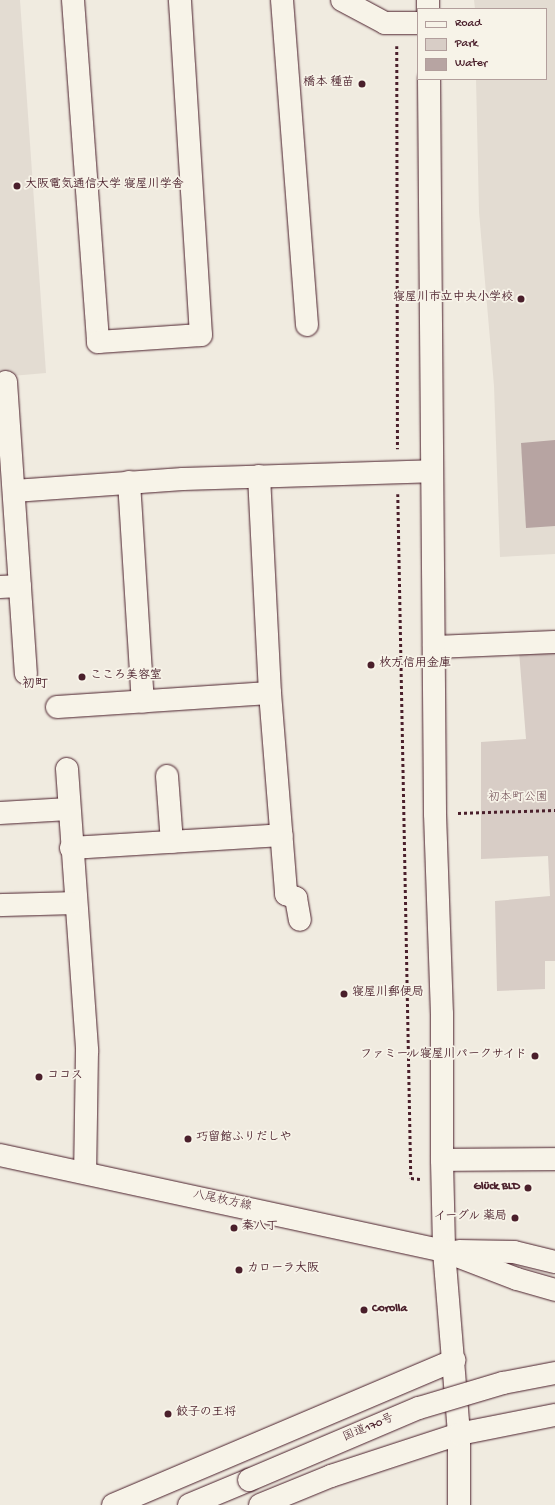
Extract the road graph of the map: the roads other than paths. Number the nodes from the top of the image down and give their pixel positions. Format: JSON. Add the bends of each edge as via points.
{"nodes":[{"id":1,"x":73,"y":0,"type":"edge"},
{"id":2,"x":180,"y":0,"type":"edge"},
{"id":3,"x":282,"y":0,"type":"edge"},
{"id":4,"x":342,"y":0,"type":"edge"},
{"id":5,"x":417,"y":23,"type":"edge"},
{"id":6,"x":429,"y":80,"type":"edge"},
{"id":7,"x":308,"y":324,"type":"dead end"},
{"id":8,"x":6,"y":382,"type":"dead end"},
{"id":9,"x":431,"y":471,"type":"junction"},
{"id":10,"x":258,"y":476,"type":"junction"},
{"id":11,"x":129,"y":482,"type":"junction"},
{"id":12,"x":10,"y":500,"type":"edge"},
{"id":13,"x":10,"y":586,"type":"edge"},
{"id":14,"x":555,"y":642,"type":"edge"},
{"id":15,"x":434,"y":647,"type":"junction"},
{"id":16,"x":26,"y":673,"type":"dead end"},
{"id":17,"x":270,"y":693,"type":"junction"},
{"id":18,"x":143,"y":702,"type":"junction"},
{"id":19,"x":57,"y":707,"type":"dead end"},
{"id":20,"x":67,"y":769,"type":"dead end"},
{"id":21,"x":167,"y":776,"type":"dead end"},
{"id":22,"x":69,"y":809,"type":"junction"},
{"id":23,"x":0,"y":813,"type":"edge"},
{"id":24,"x":282,"y":835,"type":"junction"},
{"id":25,"x":172,"y":842,"type":"junction"},
{"id":26,"x":71,"y":848,"type":"junction"},
{"id":27,"x":75,"y":903,"type":"junction"},
{"id":28,"x":0,"y":905,"type":"edge"},
{"id":29,"x":300,"y":920,"type":"dead end"},
{"id":30,"x":0,"y":1155,"type":"edge"},
{"id":31,"x":555,"y":1159,"type":"edge"},
{"id":32,"x":442,"y":1160,"type":"junction"},
{"id":33,"x":85,"y":1172,"type":"junction"},
{"id":34,"x":444,"y":1251,"type":"junction"},
{"id":35,"x":555,"y":1262,"type":"edge"},
{"id":36,"x":555,"y":1290,"type":"edge"},
{"id":37,"x":454,"y":1360,"type":"junction"},
{"id":38,"x":555,"y":1373,"type":"edge"},
{"id":39,"x":555,"y":1415,"type":"edge"},
{"id":40,"x":459,"y":1434,"type":"junction"},
{"id":41,"x":113,"y":1505,"type":"edge"},
{"id":42,"x":189,"y":1505,"type":"edge"},
{"id":43,"x":260,"y":1505,"type":"edge"},
{"id":44,"x":459,"y":1505,"type":"edge"}],
"edges":[{"from":1,"to":2,"type":"main road","via":[[98,342],[201,336]]},
{"from":3,"to":7,"type":"main road"},
{"from":4,"to":5,"type":"main road","via":[[385,23]]},
{"from":6,"to":9,"type":"main road"},
{"from":8,"to":12,"type":"main road"},
{"from":9,"to":10,"type":"main road"},
{"from":9,"to":15,"type":"main road"},
{"from":10,"to":11,"type":"main road"},
{"from":10,"to":17,"type":"main road"},
{"from":11,"to":12,"type":"main road"},
{"from":11,"to":18,"type":"main road"},
{"from":12,"to":13,"type":"main road"},
{"from":13,"to":16,"type":"main road"},
{"from":14,"to":15,"type":"main road"},
{"from":15,"to":32,"type":"main road","via":[[435,814],[442,1014]]},
{"from":17,"to":18,"type":"main road"},
{"from":17,"to":24,"type":"main road"},
{"from":18,"to":19,"type":"main road"},
{"from":20,"to":22,"type":"main road"},
{"from":21,"to":25,"type":"main road"},
{"from":22,"to":23,"type":"main road"},
{"from":22,"to":26,"type":"main road"},
{"from":24,"to":25,"type":"main road"},
{"from":24,"to":29,"type":"main road","via":[[286,894],[296,898]]},
{"from":25,"to":26,"type":"main road"},
{"from":26,"to":27,"type":"main road"},
{"from":27,"to":28,"type":"main road"},
{"from":27,"to":33,"type":"main road","via":[[87,1051]]},
{"from":30,"to":33,"type":"main road","name":"八尾枚方線"},
{"from":31,"to":32,"type":"main road"},
{"from":32,"to":34,"type":"main road"},
{"from":33,"to":34,"type":"main road","name":"八尾枚方線"},
{"from":34,"to":35,"type":"main road","name":"八尾枚方線","via":[[514,1252]]},
{"from":34,"to":36,"type":"main road","name":"八尾枚方線","via":[[517,1279]]},
{"from":34,"to":37,"type":"main road"},
{"from":37,"to":40,"type":"main road"},
{"from":37,"to":41,"type":"main road"},
{"from":38,"to":42,"type":"main road","name":"国道170号","bridge":true,"via":[[503,1383],[420,1408]]},
{"from":39,"to":40,"type":"main road"},
{"from":40,"to":43,"type":"main road","via":[[331,1476]]},
{"from":40,"to":44,"type":"main road"}]}
